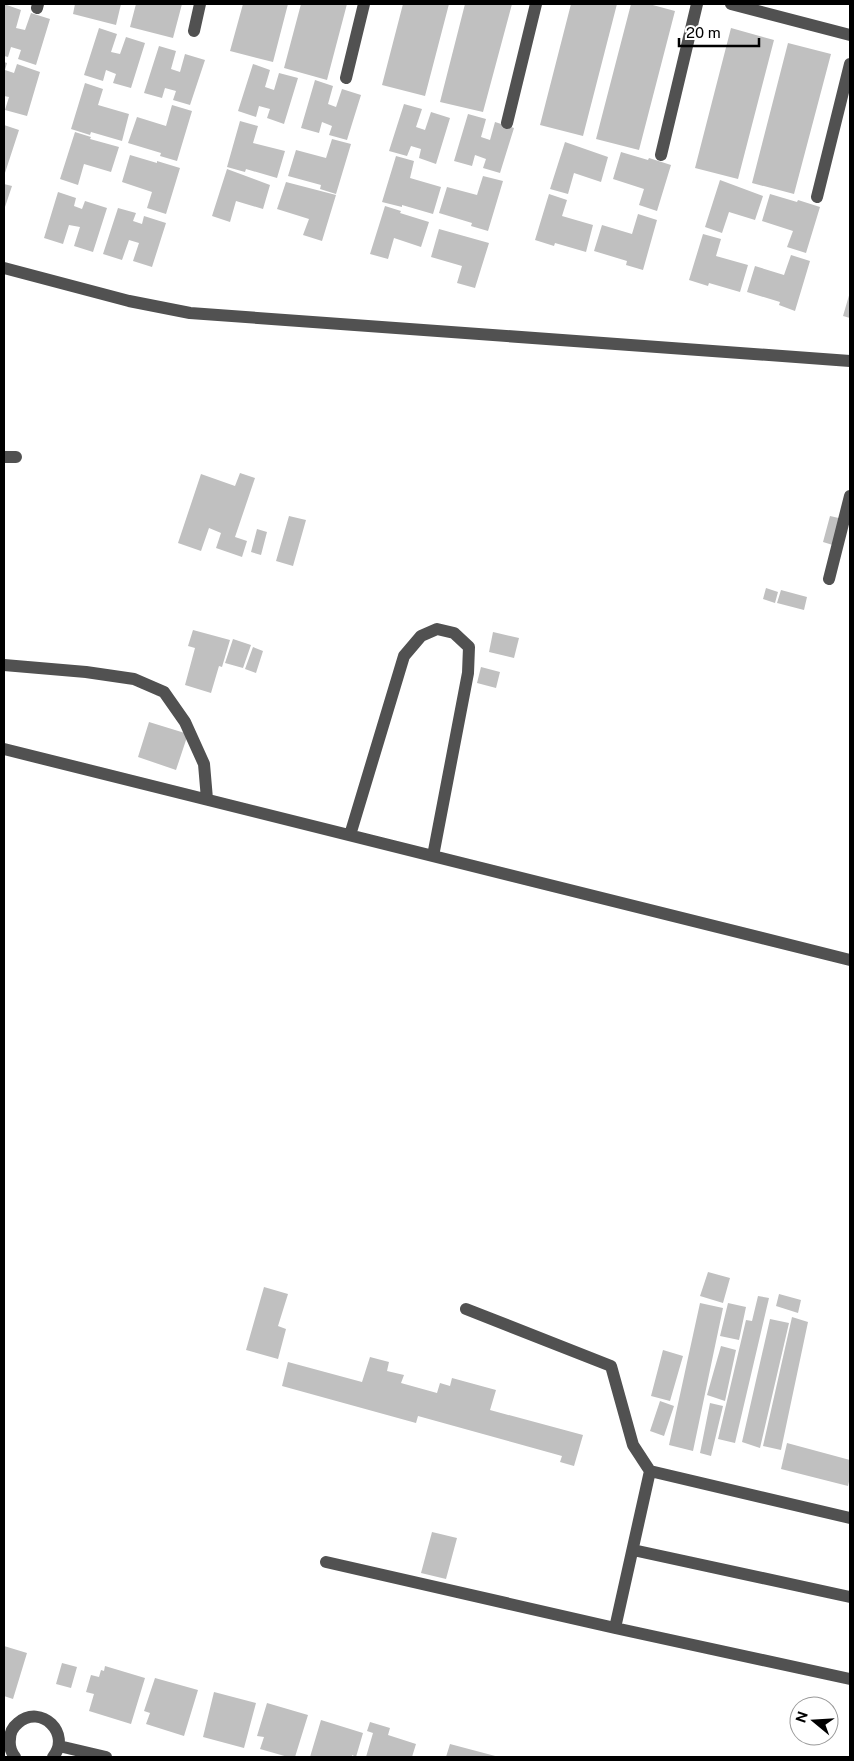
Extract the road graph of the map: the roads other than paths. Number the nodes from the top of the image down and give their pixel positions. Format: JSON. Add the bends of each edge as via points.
{"nodes":[{"id":1,"x":200,"y":4,"type":"edge"},
{"id":2,"x":364,"y":4,"type":"edge"},
{"id":3,"x":536,"y":4,"type":"edge"},
{"id":4,"x":697,"y":4,"type":"edge"},
{"id":5,"x":730,"y":4,"type":"edge"},
{"id":6,"x":194,"y":31,"type":"dead end"},
{"id":7,"x":850,"y":35,"type":"edge"},
{"id":8,"x":850,"y":64,"type":"edge"},
{"id":9,"x":346,"y":78,"type":"dead end"},
{"id":10,"x":507,"y":123,"type":"dead end"},
{"id":11,"x":661,"y":155,"type":"dead end"},
{"id":12,"x":817,"y":197,"type":"dead end"},
{"id":13,"x":4,"y":268,"type":"edge"},
{"id":14,"x":850,"y":361,"type":"edge"},
{"id":15,"x":850,"y":496,"type":"edge"},
{"id":16,"x":846,"y":527,"type":"edge"},
{"id":17,"x":829,"y":578,"type":"dead end"},
{"id":18,"x":4,"y":665,"type":"edge"},
{"id":19,"x":4,"y":748,"type":"edge"},
{"id":20,"x":206,"y":799,"type":"junction"},
{"id":21,"x":350,"y":835,"type":"junction"},
{"id":22,"x":433,"y":856,"type":"junction"},
{"id":23,"x":850,"y":960,"type":"edge"},
{"id":24,"x":466,"y":1309,"type":"dead end"},
{"id":25,"x":650,"y":1471,"type":"junction"},
{"id":26,"x":850,"y":1518,"type":"edge"},
{"id":27,"x":633,"y":1550,"type":"junction"},
{"id":28,"x":326,"y":1562,"type":"dead end"},
{"id":29,"x":850,"y":1597,"type":"edge"},
{"id":30,"x":615,"y":1628,"type":"junction"},
{"id":31,"x":850,"y":1679,"type":"edge"},
{"id":32,"x":7,"y":1735,"type":"edge"},
{"id":33,"x":56,"y":1752,"type":"edge"},
{"id":34,"x":16,"y":1757,"type":"edge"},
{"id":35,"x":106,"y":1757,"type":"edge"}],
"edges":[{"from":1,"to":6,"type":"street"},
{"from":2,"to":9,"type":"street"},
{"from":3,"to":10,"type":"street"},
{"from":4,"to":11,"type":"street"},
{"from":5,"to":7,"type":"street"},
{"from":8,"to":12,"type":"street"},
{"from":13,"to":14,"type":"street","via":[[190,313]]},
{"from":15,"to":16,"type":"street"},
{"from":16,"to":17,"type":"street"},
{"from":18,"to":20,"type":"street","via":[[134,679],[164,692],[185,722],[204,764]]},
{"from":19,"to":20,"type":"street"},
{"from":20,"to":21,"type":"street"},
{"from":21,"to":22,"type":"street"},
{"from":21,"to":22,"type":"street","via":[[404,656],[421,636],[437,629],[454,633],[469,647],[468,673]]},
{"from":22,"to":23,"type":"street"},
{"from":24,"to":25,"type":"street","via":[[611,1366],[633,1445]]},
{"from":25,"to":26,"type":"street"},
{"from":25,"to":27,"type":"street"},
{"from":27,"to":29,"type":"street"},
{"from":27,"to":30,"type":"street"},
{"from":28,"to":30,"type":"street"},
{"from":30,"to":31,"type":"street"},
{"from":32,"to":33,"type":"street","via":[[21,1720],[39,1717],[56,1727],[59,1736]]},
{"from":32,"to":34,"type":"street"},
{"from":33,"to":35,"type":"street"}]}
